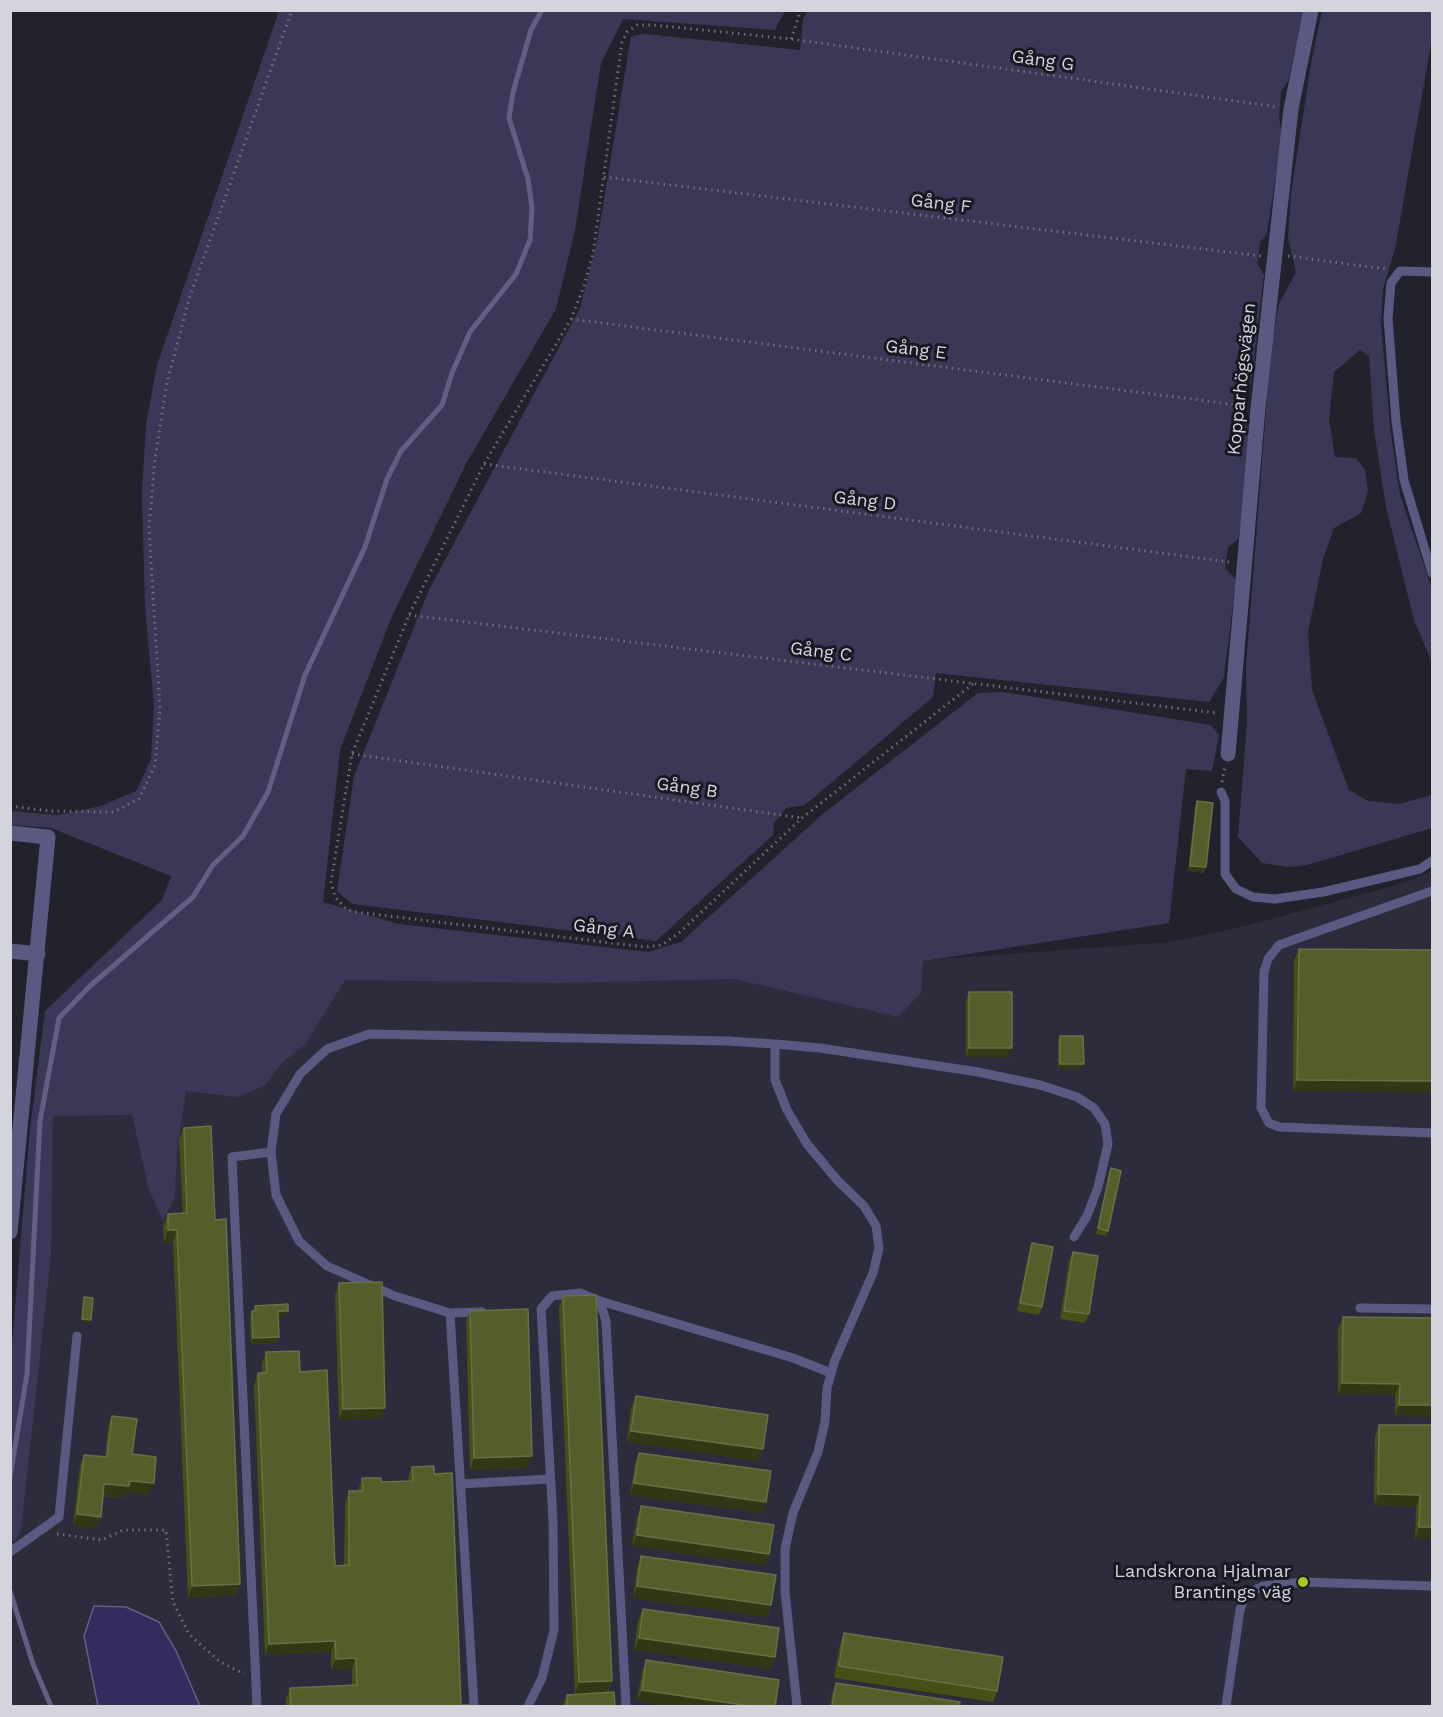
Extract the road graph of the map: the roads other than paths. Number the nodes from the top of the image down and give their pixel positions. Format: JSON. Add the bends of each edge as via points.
{"nodes":[{"id":1,"x":1311,"y":10,"type":"edge"},
{"id":2,"x":1432,"y":272,"type":"edge"},
{"id":3,"x":1432,"y":573,"type":"edge"},
{"id":4,"x":1228,"y":754,"type":"road end"},
{"id":5,"x":1221,"y":792,"type":"road end"},
{"id":6,"x":10,"y":833,"type":"edge"},
{"id":7,"x":1432,"y":861,"type":"edge"},
{"id":8,"x":1432,"y":891,"type":"edge"},
{"id":9,"x":10,"y":951,"type":"edge"},
{"id":10,"x":38,"y":954,"type":"junction"},
{"id":11,"x":775,"y":1044,"type":"junction"},
{"id":12,"x":10,"y":1070,"type":"edge"},
{"id":13,"x":27,"y":1072,"type":"junction"},
{"id":14,"x":1432,"y":1132,"type":"edge"},
{"id":15,"x":271,"y":1152,"type":"junction"},
{"id":16,"x":13,"y":1187,"type":"edge"},
{"id":17,"x":10,"y":1232,"type":"edge"},
{"id":18,"x":1074,"y":1237,"type":"dead end"},
{"id":19,"x":600,"y":1301,"type":"junction"},
{"id":20,"x":1360,"y":1308,"type":"dead end"},
{"id":21,"x":1432,"y":1309,"type":"edge"},
{"id":22,"x":530,"y":1310,"type":"edge"},
{"id":23,"x":541,"y":1310,"type":"junction"},
{"id":24,"x":495,"y":1311,"type":"edge"},
{"id":25,"x":450,"y":1313,"type":"junction"},
{"id":26,"x":76,"y":1336,"type":"dead end"},
{"id":27,"x":831,"y":1373,"type":"junction"},
{"id":28,"x":550,"y":1479,"type":"junction"},
{"id":29,"x":460,"y":1484,"type":"junction"},
{"id":30,"x":10,"y":1552,"type":"edge"},
{"id":31,"x":1432,"y":1586,"type":"edge"},
{"id":32,"x":257,"y":1707,"type":"edge"},
{"id":33,"x":474,"y":1707,"type":"edge"},
{"id":34,"x":528,"y":1707,"type":"edge"},
{"id":35,"x":626,"y":1707,"type":"edge"},
{"id":36,"x":797,"y":1707,"type":"edge"},
{"id":37,"x":1226,"y":1707,"type":"edge"}],
"edges":[{"from":1,"to":4,"type":"street","name":"Kopparhögsvägen","via":[[1291,109],[1258,408]]},
{"from":2,"to":3,"type":"lane","via":[[1400,271],[1391,283],[1388,318],[1404,480]]},
{"from":5,"to":7,"type":"lane","via":[[1225,801],[1226,874],[1236,889],[1253,897],[1275,899],[1323,892],[1420,869]]},
{"from":6,"to":10,"type":"street","via":[[48,837]]},
{"from":8,"to":14,"type":"lane","via":[[1279,945],[1264,972],[1261,1108],[1269,1123],[1279,1127]]},
{"from":9,"to":10,"type":"street"},
{"from":10,"to":13,"type":"street"},
{"from":11,"to":15,"type":"lane","via":[[369,1034],[327,1049],[300,1074],[276,1114]]},
{"from":11,"to":18,"type":"lane","via":[[978,1072],[1077,1097],[1094,1108],[1105,1124],[1108,1144],[1098,1186]]},
{"from":11,"to":27,"type":"lane","via":[[775,1080],[787,1110],[807,1144],[864,1206],[876,1226],[879,1248],[873,1273]]},
{"from":12,"to":13,"type":"street"},
{"from":13,"to":16,"type":"street"},
{"from":15,"to":25,"type":"lane","via":[[276,1195],[299,1241],[327,1266],[395,1296]]},
{"from":15,"to":32,"type":"lane","via":[[232,1157]]},
{"from":16,"to":17,"type":"street"},
{"from":19,"to":23,"type":"lane","via":[[580,1293],[552,1296]]},
{"from":19,"to":27,"type":"lane","via":[[793,1358]]},
{"from":19,"to":35,"type":"lane","via":[[606,1321]]},
{"from":20,"to":21,"type":"lane"},
{"from":22,"to":23,"type":"lane"},
{"from":23,"to":28,"type":"lane"},
{"from":24,"to":25,"type":"lane"},
{"from":25,"to":29,"type":"lane"},
{"from":26,"to":30,"type":"lane","via":[[58,1517]]},
{"from":27,"to":36,"type":"lane","via":[[818,1452],[793,1513],[785,1549],[785,1592]]},
{"from":28,"to":29,"type":"lane"},
{"from":28,"to":34,"type":"lane","via":[[554,1630],[542,1678]]},
{"from":29,"to":33,"type":"lane"},
{"from":31,"to":37,"type":"lane","via":[[1303,1582],[1263,1586],[1246,1594],[1240,1610]]}]}
